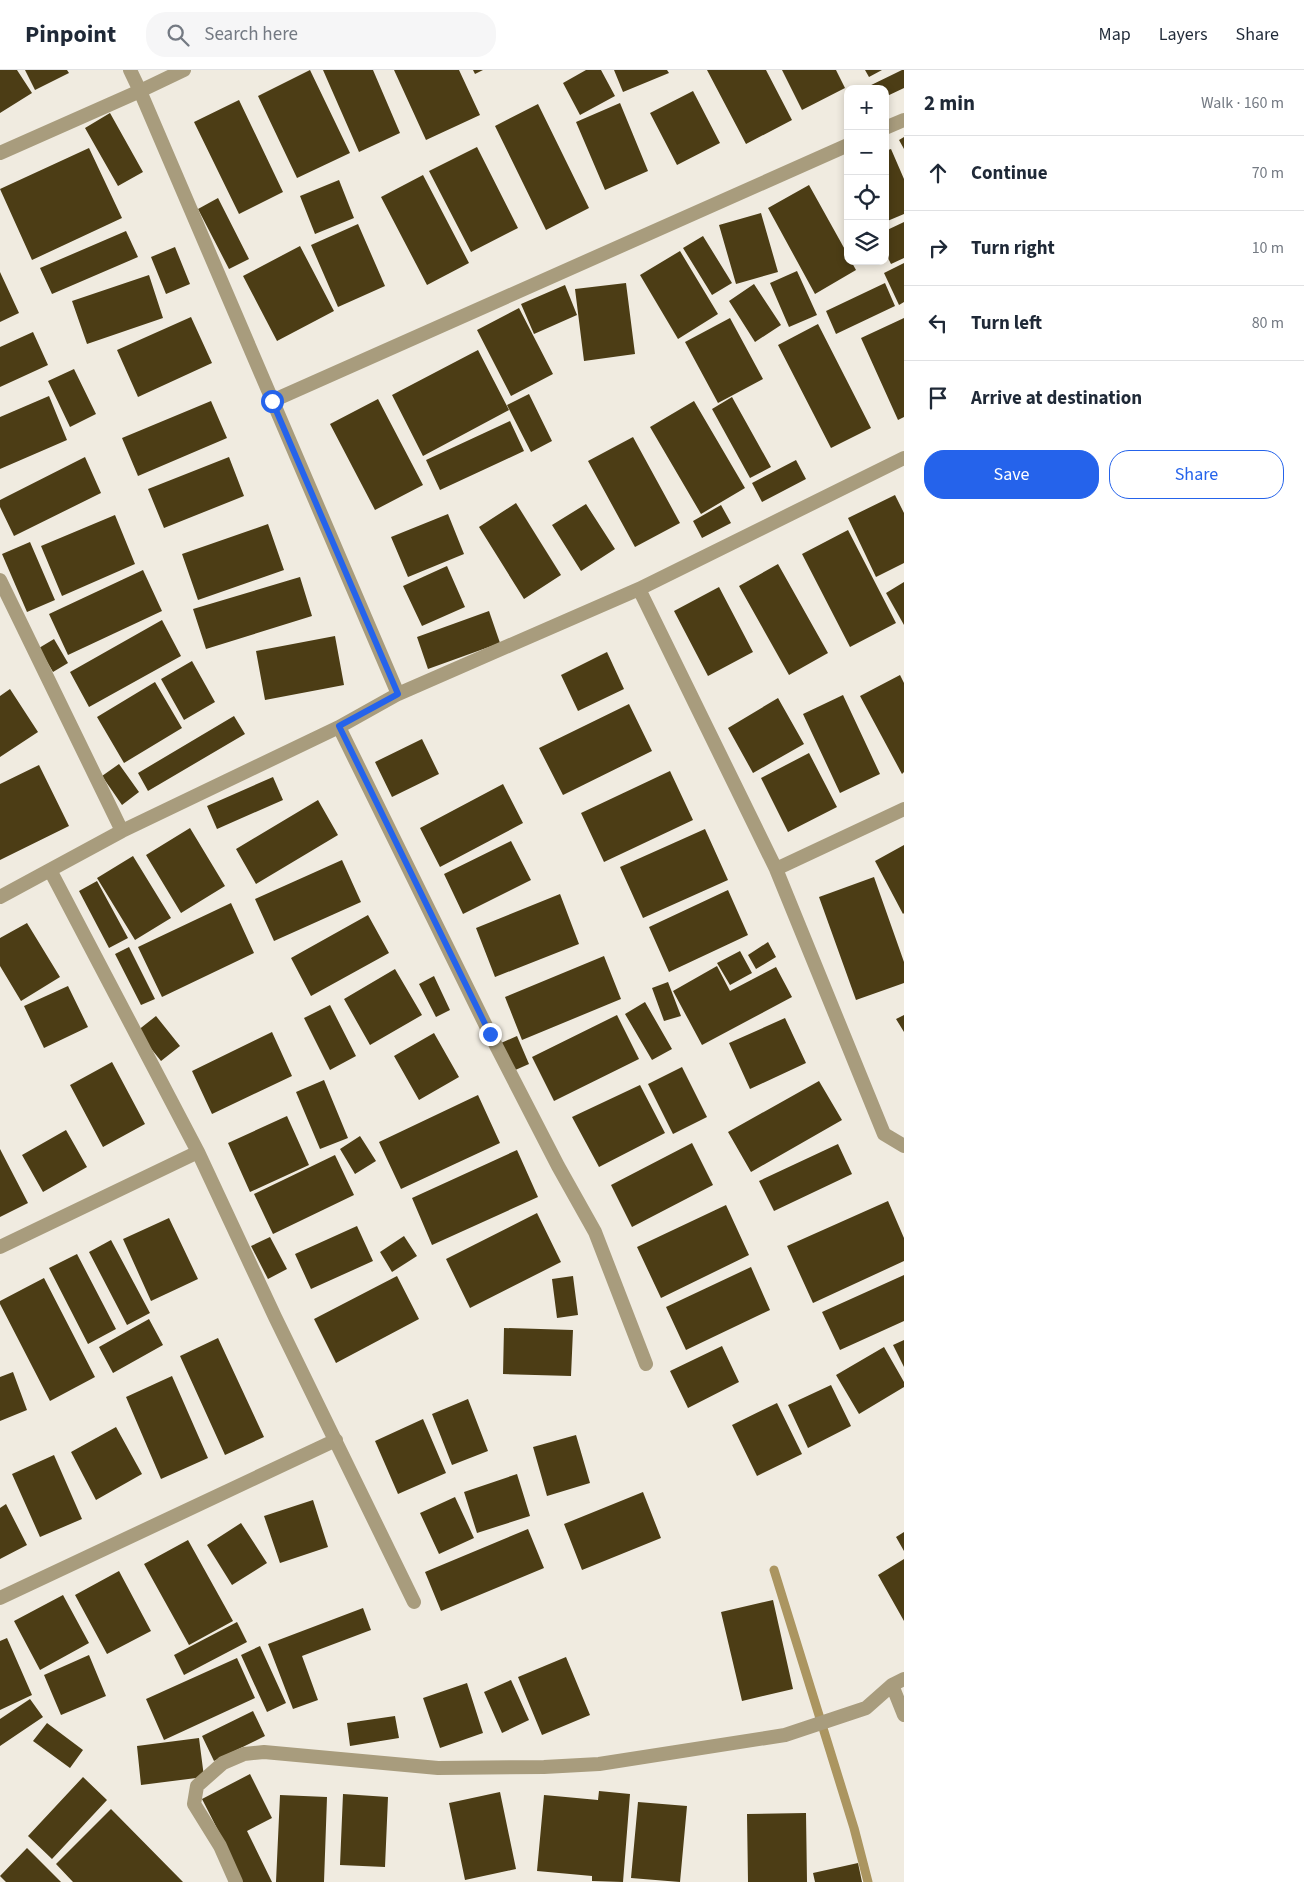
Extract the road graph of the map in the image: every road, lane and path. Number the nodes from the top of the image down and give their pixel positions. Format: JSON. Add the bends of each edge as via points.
{"nodes":[{"id":1,"x":130,"y":70,"type":"edge"},
{"id":2,"x":184,"y":70,"type":"edge"},
{"id":3,"x":140,"y":91,"type":"junction"},
{"id":4,"x":904,"y":120,"type":"edge"},
{"id":5,"x":889,"y":126,"type":"edge"},
{"id":6,"x":844,"y":147,"type":"edge"},
{"id":7,"x":0,"y":153,"type":"edge"},
{"id":8,"x":272,"y":401,"type":"junction"},
{"id":9,"x":904,"y":458,"type":"edge"},
{"id":10,"x":0,"y":580,"type":"edge"},
{"id":11,"x":639,"y":589,"type":"junction"},
{"id":12,"x":398,"y":694,"type":"junction"},
{"id":13,"x":339,"y":726,"type":"junction"},
{"id":14,"x":904,"y":809,"type":"edge"},
{"id":15,"x":122,"y":832,"type":"junction"},
{"id":16,"x":776,"y":869,"type":"junction"},
{"id":17,"x":50,"y":870,"type":"junction"},
{"id":18,"x":0,"y":898,"type":"edge"},
{"id":19,"x":904,"y":1146,"type":"edge"},
{"id":20,"x":198,"y":1152,"type":"junction"},
{"id":21,"x":0,"y":1246,"type":"edge"},
{"id":22,"x":646,"y":1364,"type":"dead end"},
{"id":23,"x":336,"y":1440,"type":"junction"},
{"id":24,"x":0,"y":1598,"type":"edge"},
{"id":25,"x":414,"y":1602,"type":"dead end"},
{"id":26,"x":898,"y":1682,"type":"edge"},
{"id":27,"x":904,"y":1714,"type":"edge"},
{"id":28,"x":236,"y":1882,"type":"edge"}],
"edges":[{"from":1,"to":3,"type":"street"},
{"from":2,"to":3,"type":"street"},
{"from":3,"to":7,"type":"street"},
{"from":3,"to":8,"type":"street"},
{"from":4,"to":5,"type":"street"},
{"from":6,"to":8,"type":"street"},
{"from":8,"to":12,"type":"street"},
{"from":9,"to":11,"type":"street"},
{"from":10,"to":15,"type":"street"},
{"from":11,"to":12,"type":"street"},
{"from":11,"to":16,"type":"street"},
{"from":12,"to":13,"type":"street"},
{"from":13,"to":15,"type":"street"},
{"from":13,"to":22,"type":"street","via":[[490,1034],[595,1232]]},
{"from":14,"to":16,"type":"street"},
{"from":15,"to":17,"type":"street"},
{"from":16,"to":19,"type":"street","via":[[884,1134]]},
{"from":17,"to":18,"type":"street"},
{"from":17,"to":20,"type":"street"},
{"from":20,"to":21,"type":"street"},
{"from":20,"to":23,"type":"street"},
{"from":23,"to":24,"type":"street"},
{"from":23,"to":25,"type":"street"},
{"from":26,"to":27,"type":"street"},
{"from":26,"to":28,"type":"street","via":[[866,1708],[785,1735],[599,1764],[438,1768],[264,1752],[244,1754],[223,1764],[197,1786],[194,1804],[220,1846]]}]}
